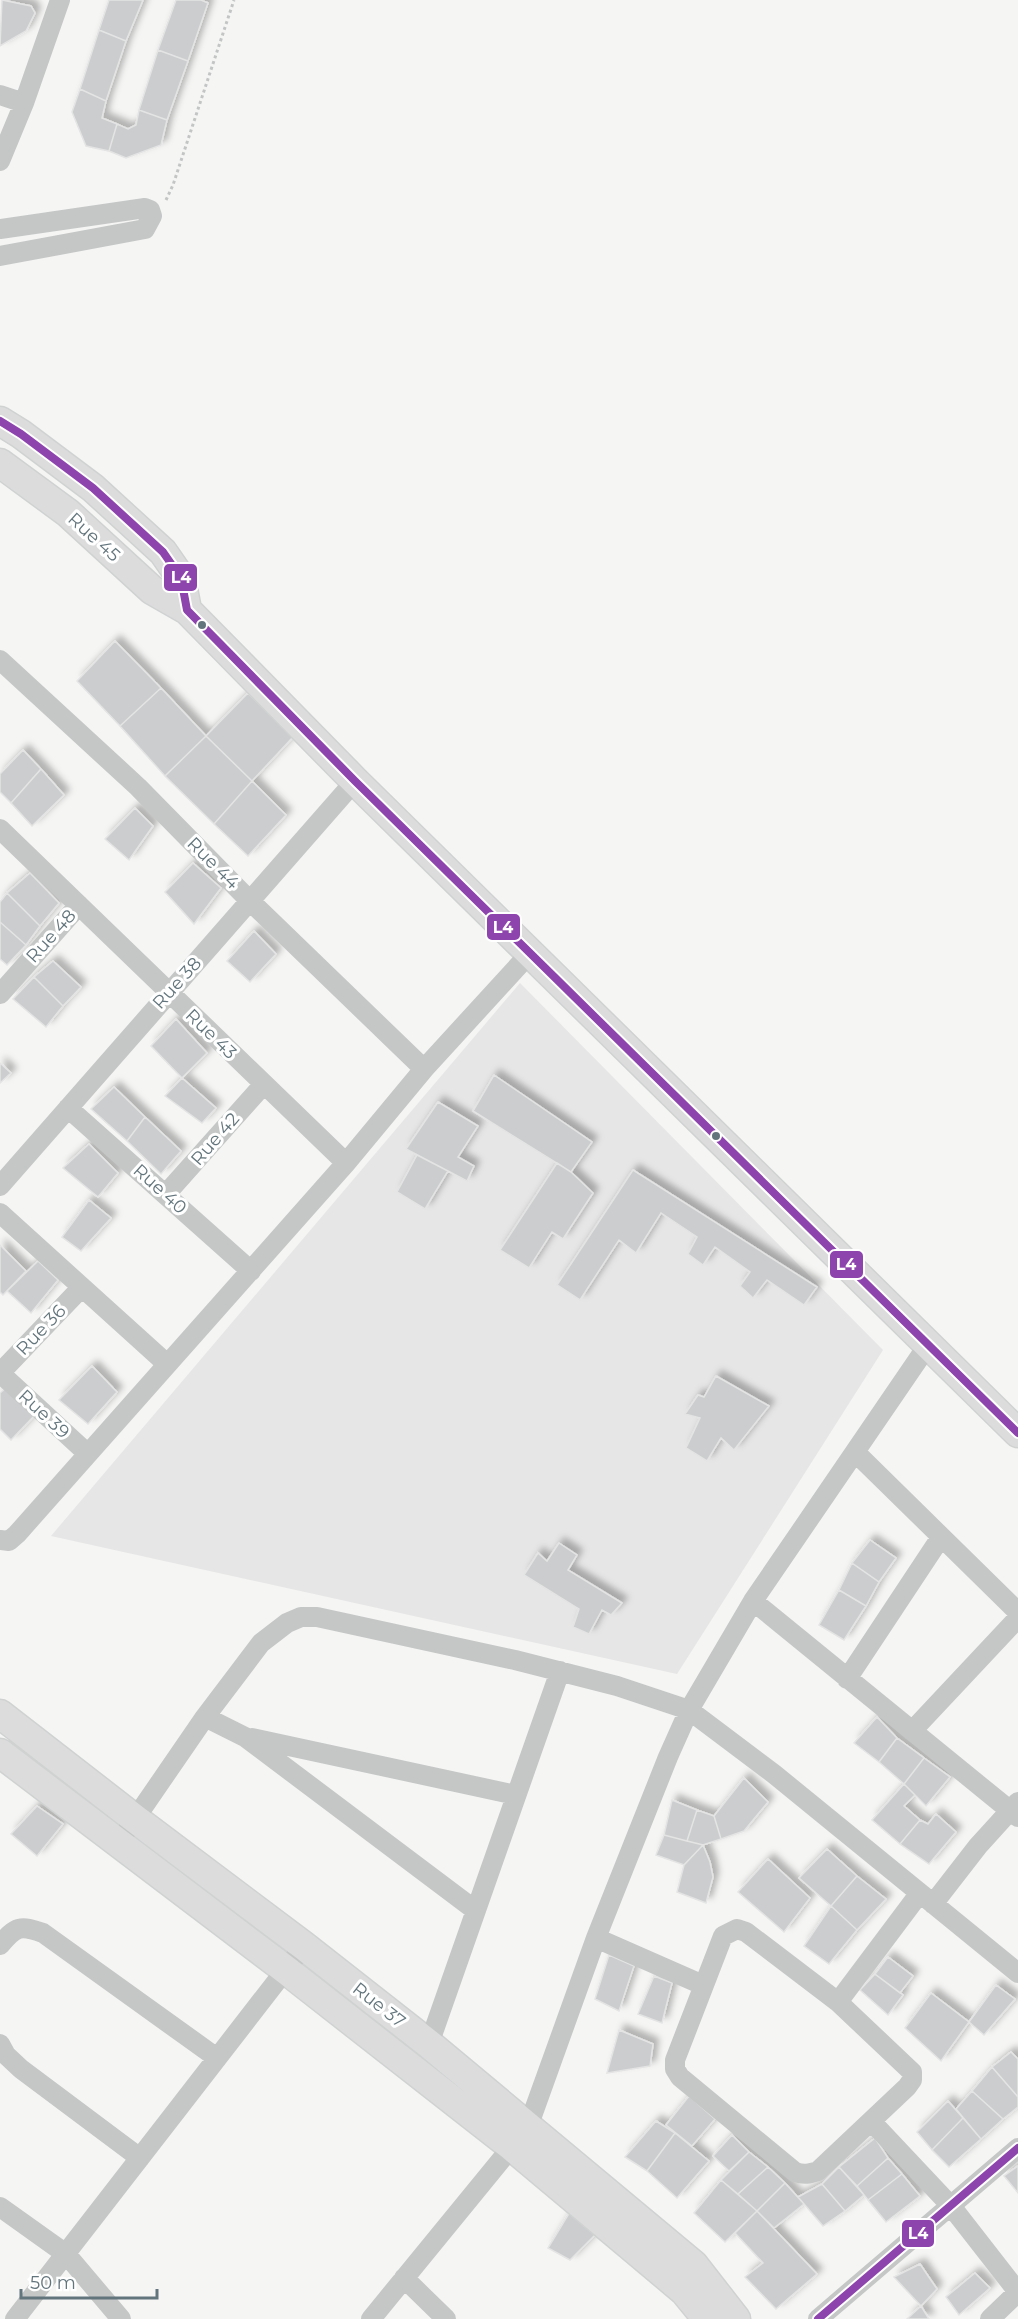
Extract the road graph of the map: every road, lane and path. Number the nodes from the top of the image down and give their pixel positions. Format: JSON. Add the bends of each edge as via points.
{"nodes":[{"id":1,"x":60,"y":0,"type":"edge"},
{"id":2,"x":234,"y":0,"type":"edge"},
{"id":3,"x":0,"y":95,"type":"edge"},
{"id":4,"x":24,"y":103,"type":"junction"},
{"id":5,"x":0,"y":161,"type":"edge"},
{"id":6,"x":152,"y":216,"type":"junction"},
{"id":7,"x":8,"y":228,"type":"edge"},
{"id":8,"x":21,"y":252,"type":"junction"},
{"id":9,"x":0,"y":255,"type":"edge"},
{"id":10,"x":0,"y":421,"type":"edge"},
{"id":11,"x":0,"y":463,"type":"edge"},
{"id":12,"x":187,"y":610,"type":"junction"},
{"id":13,"x":0,"y":660,"type":"edge"},
{"id":14,"x":355,"y":781,"type":"junction"},
{"id":15,"x":0,"y":829,"type":"edge"},
{"id":16,"x":250,"y":901,"type":"junction"},
{"id":17,"x":79,"y":905,"type":"junction"},
{"id":18,"x":531,"y":952,"type":"junction"},
{"id":19,"x":168,"y":992,"type":"junction"},
{"id":20,"x":0,"y":994,"type":"edge"},
{"id":21,"x":424,"y":1069,"type":"junction"},
{"id":22,"x":264,"y":1084,"type":"junction"},
{"id":23,"x":68,"y":1108,"type":"junction"},
{"id":24,"x":346,"y":1162,"type":"junction"},
{"id":25,"x":1,"y":1184,"type":"edge"},
{"id":26,"x":166,"y":1194,"type":"junction"},
{"id":27,"x":0,"y":1213,"type":"edge"},
{"id":28,"x":251,"y":1271,"type":"junction"},
{"id":29,"x":82,"y":1287,"type":"junction"},
{"id":30,"x":928,"y":1345,"type":"junction"},
{"id":31,"x":167,"y":1364,"type":"junction"},
{"id":32,"x":0,"y":1373,"type":"edge"},
{"id":33,"x":1018,"y":1433,"type":"edge"},
{"id":34,"x":855,"y":1452,"type":"junction"},
{"id":35,"x":88,"y":1454,"type":"junction"},
{"id":36,"x":941,"y":1537,"type":"junction"},
{"id":37,"x":0,"y":1540,"type":"edge"},
{"id":38,"x":753,"y":1601,"type":"junction"},
{"id":39,"x":1018,"y":1612,"type":"edge"},
{"id":40,"x":1018,"y":1618,"type":"edge"},
{"id":41,"x":560,"y":1671,"type":"junction"},
{"id":42,"x":847,"y":1679,"type":"junction"},
{"id":43,"x":689,"y":1710,"type":"junction"},
{"id":44,"x":0,"y":1714,"type":"edge"},
{"id":45,"x":205,"y":1718,"type":"junction"},
{"id":46,"x":912,"y":1731,"type":"junction"},
{"id":47,"x":245,"y":1737,"type":"junction"},
{"id":48,"x":0,"y":1753,"type":"edge"},
{"id":49,"x":516,"y":1795,"type":"junction"},
{"id":50,"x":1015,"y":1810,"type":"edge"},
{"id":51,"x":134,"y":1818,"type":"junction"},
{"id":52,"x":120,"y":1843,"type":"junction"},
{"id":53,"x":926,"y":1899,"type":"junction"},
{"id":54,"x":475,"y":1910,"type":"junction"},
{"id":55,"x":596,"y":1938,"type":"junction"},
{"id":56,"x":0,"y":1945,"type":"edge"},
{"id":57,"x":304,"y":1946,"type":"junction"},
{"id":58,"x":286,"y":1970,"type":"junction"},
{"id":59,"x":1018,"y":1973,"type":"edge"},
{"id":60,"x":703,"y":1985,"type":"junction"},
{"id":61,"x":838,"y":2002,"type":"junction"},
{"id":62,"x":0,"y":2044,"type":"edge"},
{"id":63,"x":429,"y":2044,"type":"junction"},
{"id":64,"x":217,"y":2058,"type":"junction"},
{"id":65,"x":871,"y":2121,"type":"junction"},
{"id":66,"x":520,"y":2136,"type":"junction"},
{"id":67,"x":1018,"y":2148,"type":"edge"},
{"id":68,"x":140,"y":2158,"type":"junction"},
{"id":69,"x":951,"y":2206,"type":"junction"},
{"id":70,"x":0,"y":2207,"type":"edge"},
{"id":71,"x":66,"y":2254,"type":"junction"},
{"id":72,"x":404,"y":2278,"type":"junction"},
{"id":73,"x":1018,"y":2292,"type":"edge"},
{"id":74,"x":15,"y":2319,"type":"edge"},
{"id":75,"x":121,"y":2319,"type":"edge"},
{"id":76,"x":371,"y":2319,"type":"edge"},
{"id":77,"x":446,"y":2319,"type":"edge"},
{"id":78,"x":706,"y":2319,"type":"edge"},
{"id":79,"x":736,"y":2319,"type":"edge"},
{"id":80,"x":818,"y":2319,"type":"edge"},
{"id":81,"x":990,"y":2319,"type":"edge"}],
"edges":[{"from":1,"to":4,"type":"street"},
{"from":2,"to":6,"type":"path","via":[[169,197]]},
{"from":3,"to":4,"type":"street"},
{"from":4,"to":5,"type":"street"},
{"from":6,"to":7,"type":"street","via":[[145,208]]},
{"from":6,"to":8,"type":"street","via":[[145,229]]},
{"from":7,"to":8,"type":"street"},
{"from":8,"to":9,"type":"street"},
{"from":10,"to":12,"type":"street","name":"Rue 45","via":[[93,488],[163,552],[181,578]]},
{"from":11,"to":12,"type":"street","name":"Rue 45","via":[[68,513],[153,590]]},
{"from":12,"to":14,"type":"street","name":"Rue 45"},
{"from":13,"to":16,"type":"street","name":"Rue 44","via":[[138,787]]},
{"from":14,"to":16,"type":"street","name":"Rue 38"},
{"from":14,"to":18,"type":"street","name":"Rue 45"},
{"from":15,"to":17,"type":"street","name":"Rue 43"},
{"from":16,"to":19,"type":"street","name":"Rue 38"},
{"from":16,"to":21,"type":"street","name":"Rue 44"},
{"from":17,"to":19,"type":"street","name":"Rue 43"},
{"from":17,"to":20,"type":"street","name":"Rue 48"},
{"from":18,"to":21,"type":"street"},
{"from":18,"to":30,"type":"street","name":"Rue 45"},
{"from":19,"to":22,"type":"street","name":"Rue 43"},
{"from":19,"to":23,"type":"street","name":"Rue 38"},
{"from":21,"to":24,"type":"street"},
{"from":22,"to":24,"type":"street","name":"Rue 43"},
{"from":22,"to":26,"type":"street","name":"Rue 42"},
{"from":23,"to":25,"type":"street","name":"Rue 38"},
{"from":23,"to":26,"type":"street","name":"Rue 40"},
{"from":24,"to":28,"type":"street"},
{"from":26,"to":28,"type":"street","name":"Rue 40"},
{"from":27,"to":29,"type":"street"},
{"from":28,"to":31,"type":"street"},
{"from":29,"to":31,"type":"street"},
{"from":29,"to":32,"type":"street","name":"Rue 36"},
{"from":30,"to":33,"type":"street","name":"Rue 45"},
{"from":30,"to":34,"type":"street"},
{"from":31,"to":35,"type":"street"},
{"from":32,"to":35,"type":"street","name":"Rue 39"},
{"from":34,"to":36,"type":"street"},
{"from":34,"to":38,"type":"street"},
{"from":35,"to":37,"type":"street","via":[[17,1534],[9,1541]]},
{"from":36,"to":39,"type":"street"},
{"from":36,"to":42,"type":"street"},
{"from":38,"to":42,"type":"street"},
{"from":38,"to":43,"type":"street"},
{"from":40,"to":46,"type":"street"},
{"from":41,"to":43,"type":"street"},
{"from":41,"to":45,"type":"street","via":[[329,1619],[301,1617],[261,1644]]},
{"from":41,"to":49,"type":"street"},
{"from":42,"to":46,"type":"street"},
{"from":43,"to":53,"type":"street"},
{"from":43,"to":55,"type":"street"},
{"from":44,"to":51,"type":"street","name":"Rue 37"},
{"from":45,"to":47,"type":"street"},
{"from":45,"to":51,"type":"street"},
{"from":46,"to":50,"type":"street"},
{"from":47,"to":49,"type":"street"},
{"from":47,"to":54,"type":"street"},
{"from":48,"to":52,"type":"street","name":"Rue 37"},
{"from":49,"to":54,"type":"street"},
{"from":50,"to":53,"type":"street"},
{"from":51,"to":52,"type":"street"},
{"from":51,"to":57,"type":"street","name":"Rue 37"},
{"from":52,"to":58,"type":"street","name":"Rue 37"},
{"from":53,"to":59,"type":"street"},
{"from":53,"to":61,"type":"street"},
{"from":54,"to":63,"type":"street"},
{"from":55,"to":60,"type":"street"},
{"from":55,"to":66,"type":"street"},
{"from":56,"to":64,"type":"street","via":[[18,1928],[43,1933]]},
{"from":57,"to":58,"type":"street"},
{"from":57,"to":63,"type":"street","name":"Rue 37"},
{"from":58,"to":64,"type":"street"},
{"from":58,"to":66,"type":"street","name":"Rue 37"},
{"from":60,"to":61,"type":"street","via":[[723,1936],[737,1929]]},
{"from":60,"to":65,"type":"street","via":[[675,2069],[795,2172],[805,2175],[818,2171]]},
{"from":61,"to":65,"type":"street","via":[[912,2072],[907,2087]]},
{"from":62,"to":68,"type":"street","via":[[21,2069]]},
{"from":63,"to":66,"type":"street","name":"Rue 37"},
{"from":64,"to":68,"type":"street"},
{"from":65,"to":69,"type":"street"},
{"from":66,"to":72,"type":"street"},
{"from":66,"to":78,"type":"street","name":"Rue 37","via":[[684,2291]]},
{"from":66,"to":79,"type":"street","name":"Rue 37","via":[[694,2265]]},
{"from":67,"to":69,"type":"street"},
{"from":68,"to":71,"type":"street"},
{"from":69,"to":73,"type":"street"},
{"from":69,"to":80,"type":"street"},
{"from":70,"to":71,"type":"street"},
{"from":71,"to":74,"type":"street"},
{"from":71,"to":75,"type":"street"},
{"from":72,"to":76,"type":"street"},
{"from":72,"to":77,"type":"street"},
{"from":73,"to":81,"type":"street"}]}
